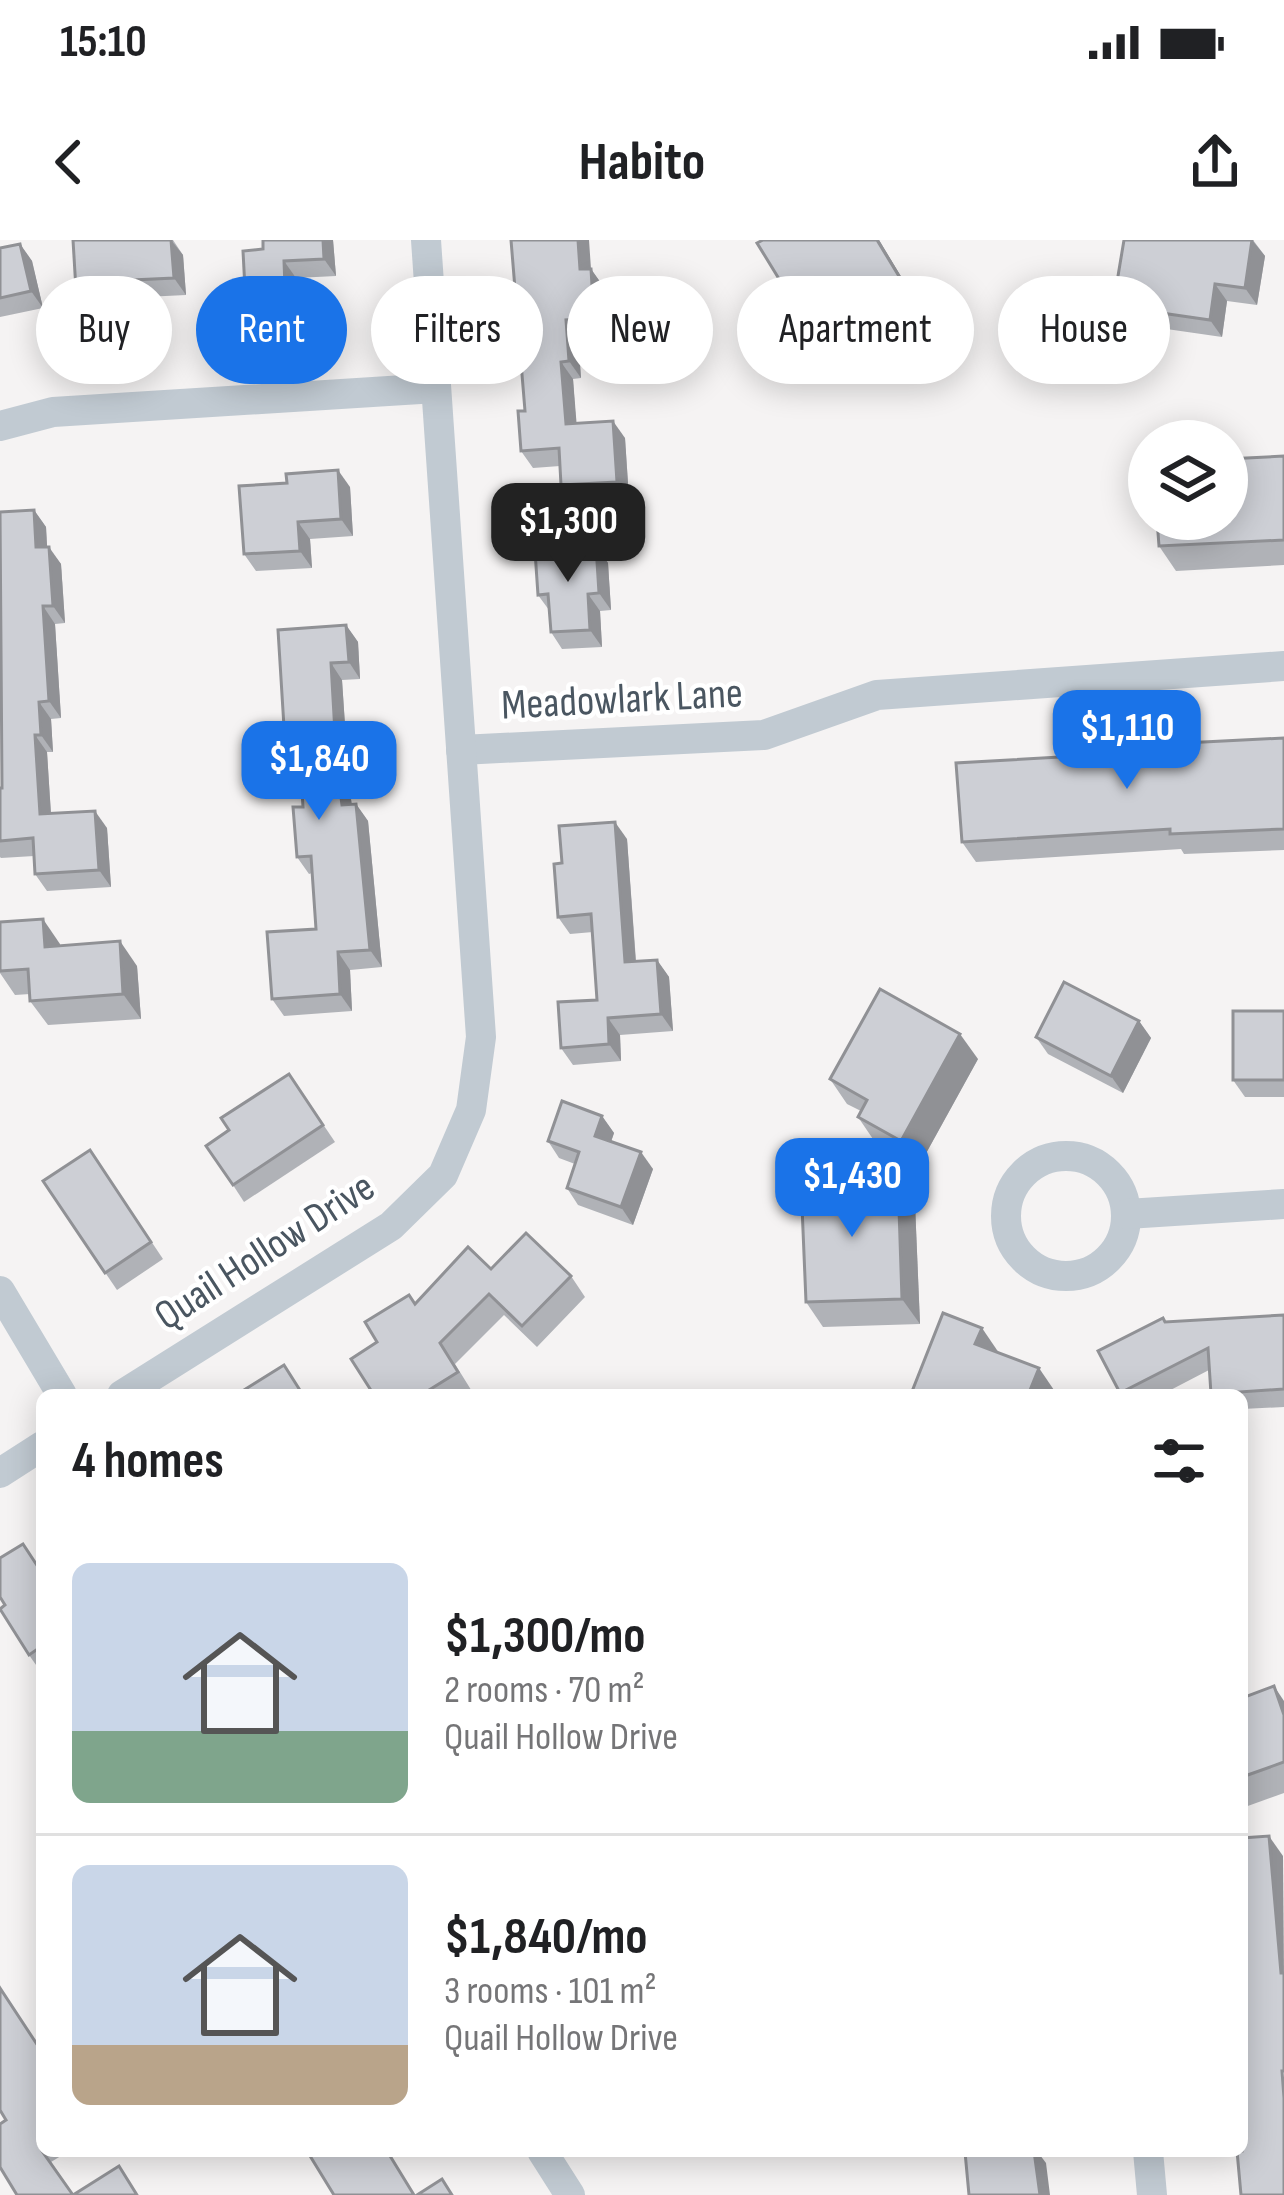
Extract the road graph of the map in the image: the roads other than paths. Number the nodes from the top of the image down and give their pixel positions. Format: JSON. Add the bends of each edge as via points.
{"nodes":[{"id":1,"x":426,"y":240,"type":"edge"},
{"id":2,"x":436,"y":388,"type":"junction"},
{"id":3,"x":0,"y":426,"type":"edge"},
{"id":4,"x":1284,"y":666,"type":"edge"},
{"id":5,"x":461,"y":750,"type":"junction"},
{"id":6,"x":1284,"y":1204,"type":"edge"},
{"id":7,"x":1127,"y":1214,"type":"junction"},
{"id":8,"x":0,"y":1291,"type":"edge"},
{"id":9,"x":58,"y":1389,"type":"edge"},
{"id":10,"x":132,"y":1389,"type":"edge"},
{"id":11,"x":36,"y":1450,"type":"edge"},
{"id":12,"x":0,"y":1473,"type":"edge"},
{"id":13,"x":546,"y":2157,"type":"edge"},
{"id":14,"x":1149,"y":2157,"type":"edge"},
{"id":15,"x":570,"y":2195,"type":"edge"},
{"id":16,"x":1152,"y":2195,"type":"edge"}],
"edges":[{"from":1,"to":2,"type":"street","name":"Quail Hollow Drive"},
{"from":2,"to":3,"type":"street","via":[[53,412]]},
{"from":2,"to":5,"type":"street","name":"Quail Hollow Drive"},
{"from":4,"to":5,"type":"street","name":"Meadowlark Lane","via":[[877,694],[764,735]]},
{"from":5,"to":10,"type":"street","name":"Quail Hollow Drive","via":[[481,1037],[471,1110],[443,1174],[391,1226]]},
{"from":6,"to":7,"type":"street"},
{"from":7,"to":7,"type":"street","via":[[1123,1195],[1098,1165],[1060,1156],[1025,1172],[1013,1188],[1006,1226],[1025,1261],[1062,1276],[1101,1266],[1115,1252]]},
{"from":8,"to":9,"type":"street"},
{"from":11,"to":12,"type":"street"},
{"from":13,"to":15,"type":"street"},
{"from":14,"to":16,"type":"street"}]}
